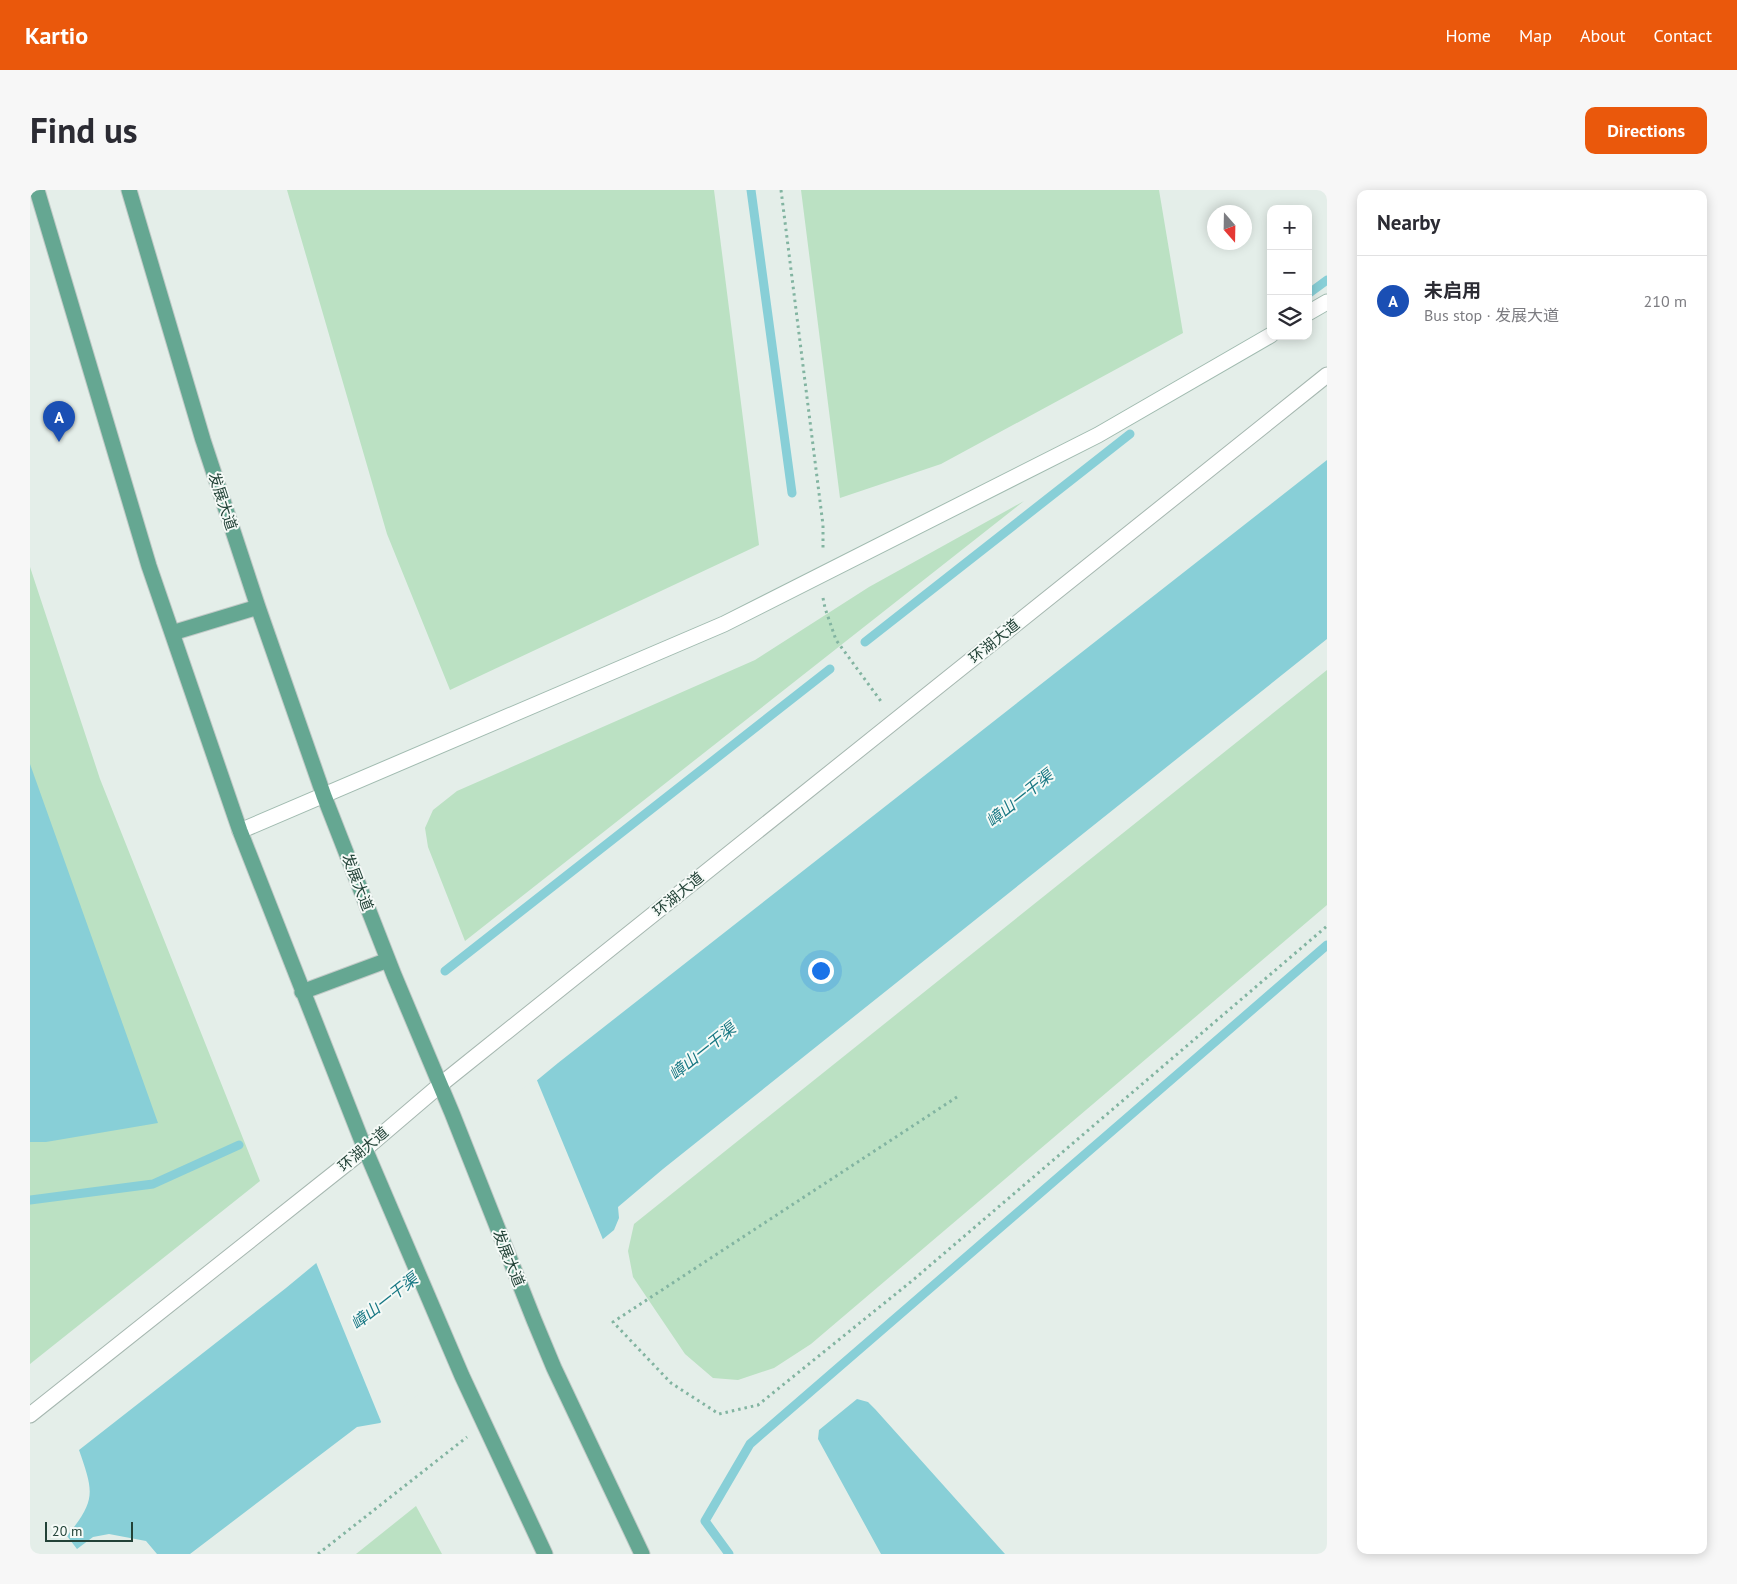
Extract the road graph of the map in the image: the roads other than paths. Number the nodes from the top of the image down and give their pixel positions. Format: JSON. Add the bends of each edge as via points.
{"nodes":[{"id":1,"x":38,"y":190,"type":"edge"},
{"id":2,"x":129,"y":190,"type":"edge"},
{"id":3,"x":1327,"y":302,"type":"edge"},
{"id":4,"x":1312,"y":311,"type":"edge"},
{"id":5,"x":1267,"y":337,"type":"edge"},
{"id":6,"x":1327,"y":375,"type":"edge"},
{"id":7,"x":258,"y":607,"type":"junction"},
{"id":8,"x":172,"y":632,"type":"junction"},
{"id":9,"x":324,"y":796,"type":"junction"},
{"id":10,"x":240,"y":831,"type":"junction"},
{"id":11,"x":388,"y":960,"type":"junction"},
{"id":12,"x":302,"y":992,"type":"junction"},
{"id":13,"x":440,"y":1085,"type":"junction"},
{"id":14,"x":365,"y":1149,"type":"junction"},
{"id":15,"x":30,"y":1415,"type":"edge"},
{"id":16,"x":545,"y":1554,"type":"edge"},
{"id":17,"x":642,"y":1554,"type":"edge"}],
"edges":[{"from":1,"to":8,"type":"main road","via":[[149,566]]},
{"from":2,"to":7,"type":"main road","name":"发展大道","via":[[203,440]]},
{"from":3,"to":4,"type":"street"},
{"from":5,"to":9,"type":"street","via":[[1098,436],[724,624]]},
{"from":6,"to":13,"type":"street","name":"环湖大道"},
{"from":7,"to":8,"type":"main road"},
{"from":7,"to":9,"type":"main road","name":"发展大道"},
{"from":8,"to":10,"type":"main road"},
{"from":9,"to":10,"type":"street"},
{"from":9,"to":11,"type":"main road","name":"发展大道"},
{"from":10,"to":12,"type":"main road"},
{"from":11,"to":12,"type":"main road"},
{"from":11,"to":13,"type":"main road","name":"发展大道"},
{"from":12,"to":14,"type":"main road"},
{"from":13,"to":14,"type":"street","name":"环湖大道"},
{"from":13,"to":17,"type":"main road","name":"发展大道","via":[[554,1368]]},
{"from":14,"to":15,"type":"street","name":"环湖大道"},
{"from":14,"to":16,"type":"main road","via":[[462,1376]]}]}
